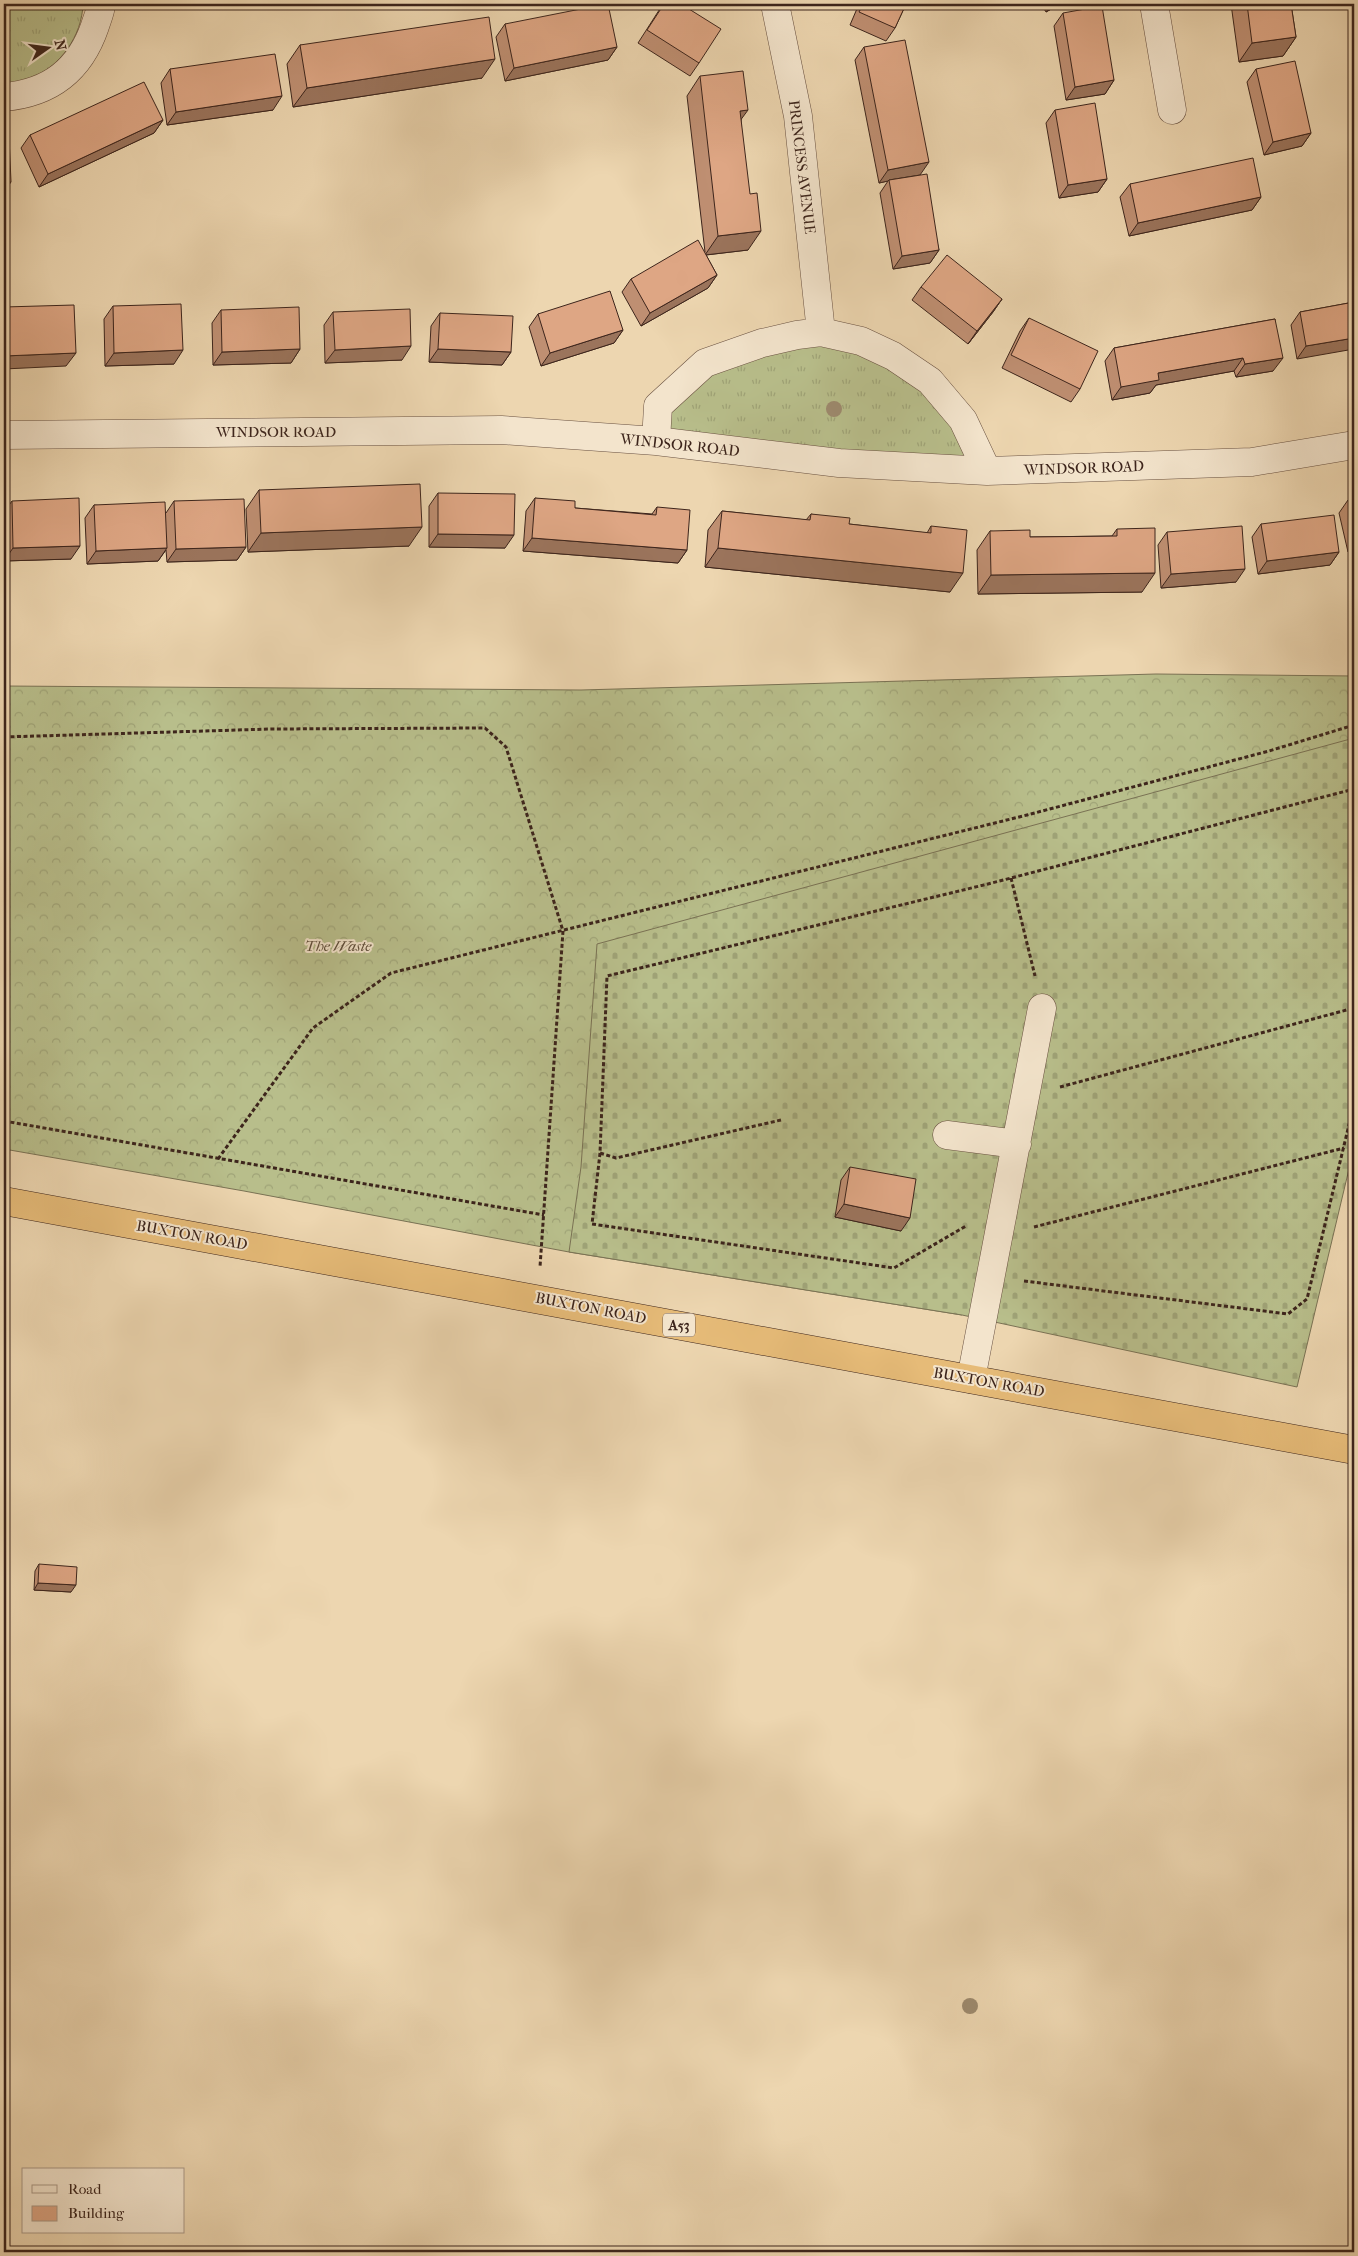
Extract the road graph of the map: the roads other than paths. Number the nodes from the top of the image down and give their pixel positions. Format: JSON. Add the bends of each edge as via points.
{"nodes":[{"id":1,"x":108,"y":4,"type":"edge"},
{"id":2,"x":775,"y":4,"type":"edge"},
{"id":3,"x":1154,"y":4,"type":"edge"},
{"id":4,"x":4,"y":98,"type":"edge"},
{"id":5,"x":1172,"y":110,"type":"dead end"},
{"id":6,"x":821,"y":332,"type":"junction"},
{"id":7,"x":4,"y":435,"type":"edge"},
{"id":8,"x":656,"y":440,"type":"junction"},
{"id":9,"x":1354,"y":444,"type":"edge"},
{"id":10,"x":987,"y":471,"type":"junction"},
{"id":11,"x":1042,"y":1008,"type":"road end"},
{"id":12,"x":947,"y":1135,"type":"dead end"},
{"id":13,"x":1017,"y":1144,"type":"junction"},
{"id":14,"x":4,"y":1201,"type":"edge"},
{"id":15,"x":971,"y":1379,"type":"junction"},
{"id":16,"x":1354,"y":1450,"type":"edge"}],
"edges":[{"from":1,"to":4,"type":"street","via":[[88,47],[70,69],[43,89]]},
{"from":2,"to":6,"type":"street","name":"PRINCESS AVENUE","via":[[798,116]]},
{"from":3,"to":5,"type":"street"},
{"from":6,"to":8,"type":"street","via":[[762,343],[705,363],[658,406]]},
{"from":6,"to":10,"type":"street","via":[[861,341],[893,356],[930,381],[963,420]]},
{"from":7,"to":8,"type":"street","name":"WINDSOR ROAD","via":[[501,430]]},
{"from":8,"to":10,"type":"street","name":"WINDSOR ROAD","via":[[839,463]]},
{"from":9,"to":10,"type":"street","name":"WINDSOR ROAD","via":[[1252,462]]},
{"from":11,"to":13,"type":"street"},
{"from":12,"to":13,"type":"street"},
{"from":13,"to":15,"type":"street"},
{"from":14,"to":15,"type":"highway","name":"BUXTON ROAD","number":"A53"},
{"from":15,"to":16,"type":"highway","name":"BUXTON ROAD","number":"A53"}]}
